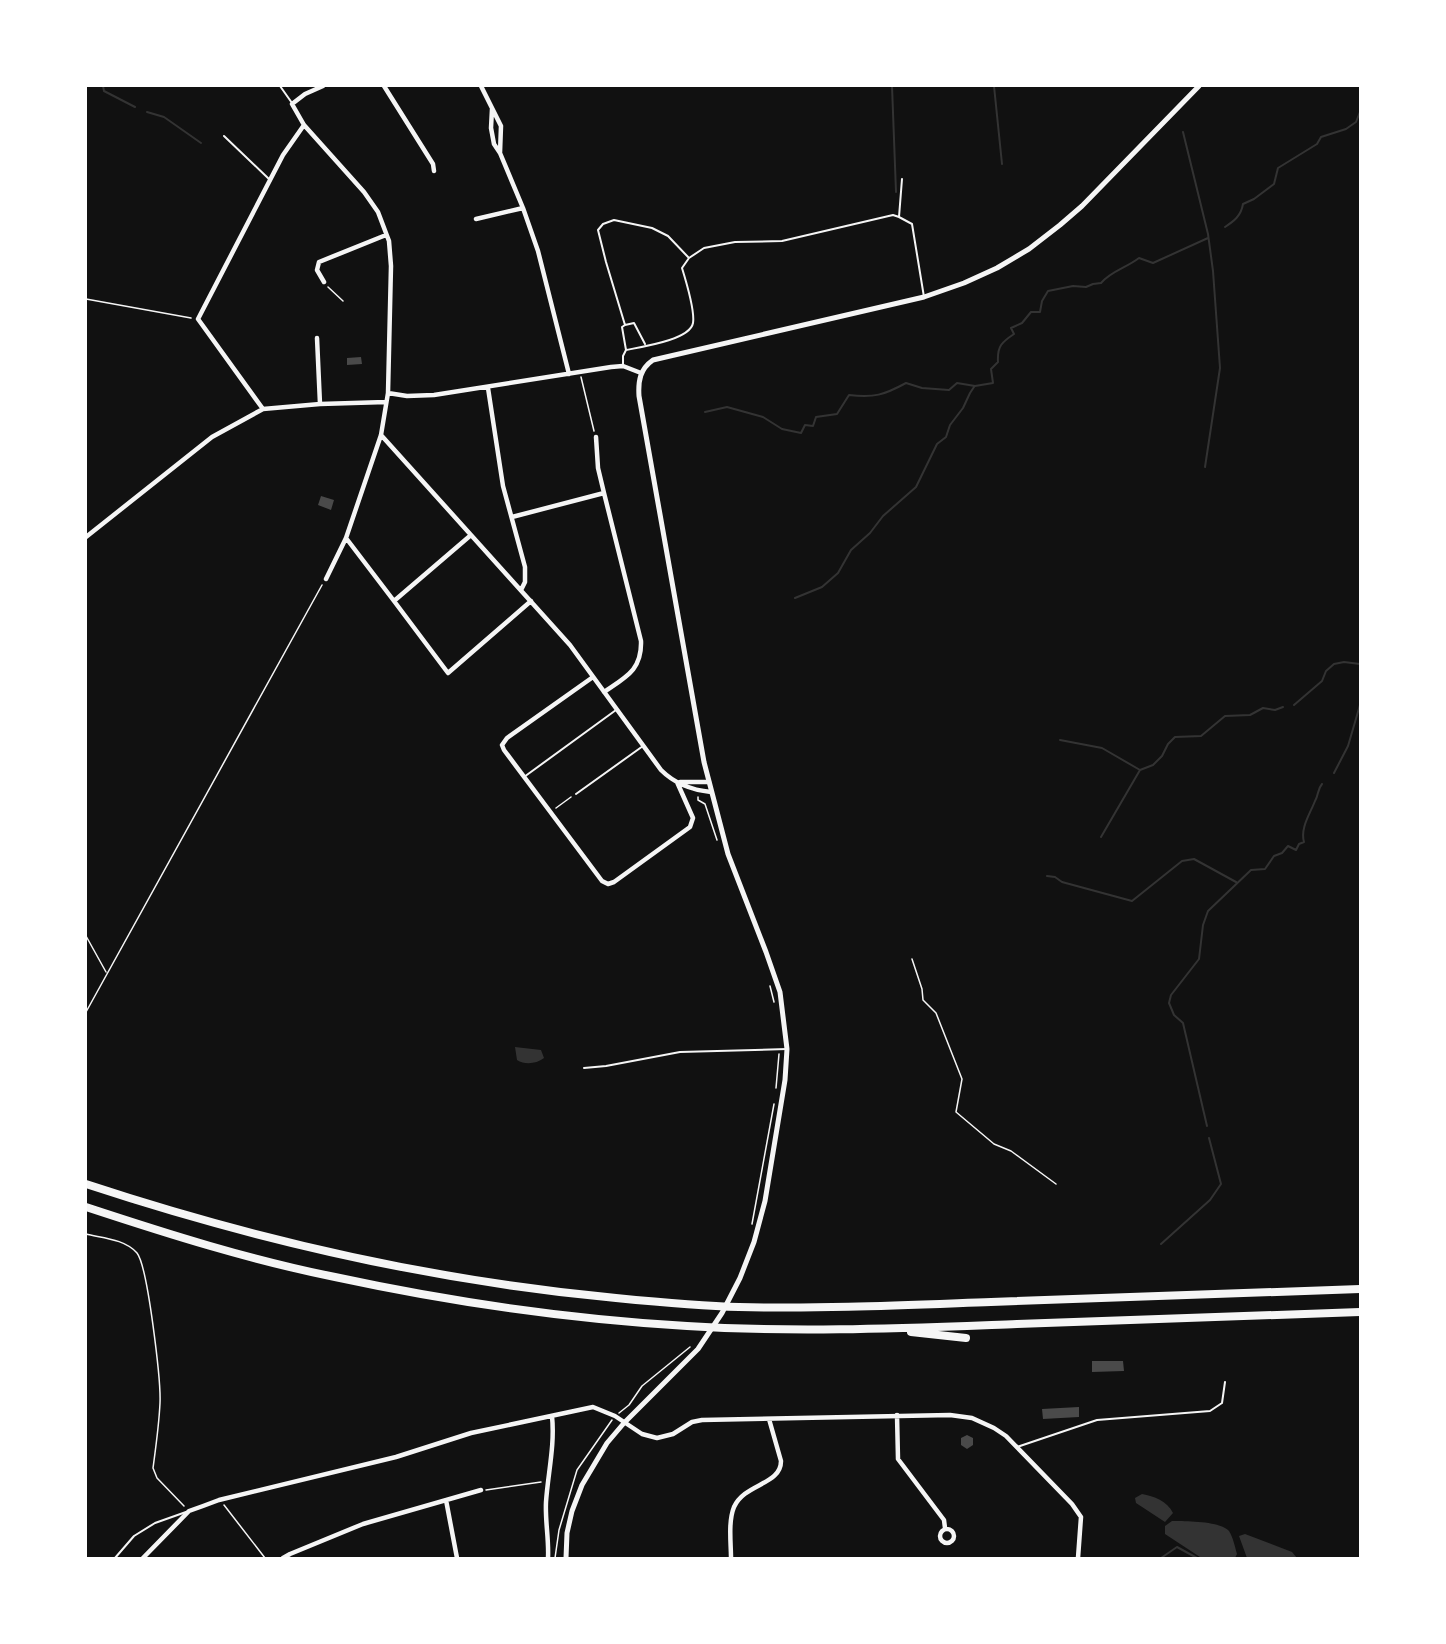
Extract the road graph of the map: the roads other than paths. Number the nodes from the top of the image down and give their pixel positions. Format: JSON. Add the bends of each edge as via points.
{"nodes":[{"id":1,"x":280,"y":86,"type":"edge"},
{"id":2,"x":323,"y":86,"type":"edge"},
{"id":3,"x":384,"y":86,"type":"edge"},
{"id":4,"x":481,"y":86,"type":"edge"},
{"id":5,"x":1199,"y":86,"type":"edge"},
{"id":6,"x":292,"y":104,"type":"junction"},
{"id":7,"x":492,"y":109,"type":"junction"},
{"id":8,"x":304,"y":125,"type":"junction"},
{"id":9,"x":224,"y":136,"type":"dead end"},
{"id":10,"x":501,"y":153,"type":"junction"},
{"id":11,"x":434,"y":171,"type":"dead end"},
{"id":12,"x":902,"y":179,"type":"dead end"},
{"id":13,"x":270,"y":180,"type":"junction"},
{"id":14,"x":523,"y":208,"type":"junction"},
{"id":15,"x":899,"y":217,"type":"junction"},
{"id":16,"x":476,"y":219,"type":"dead end"},
{"id":17,"x":386,"y":235,"type":"junction"},
{"id":18,"x":689,"y":258,"type":"junction"},
{"id":19,"x":324,"y":282,"type":"road end"},
{"id":20,"x":924,"y":297,"type":"junction"},
{"id":21,"x":625,"y":325,"type":"junction"},
{"id":22,"x":317,"y":338,"type":"dead end"},
{"id":23,"x":645,"y":345,"type":"junction"},
{"id":24,"x":626,"y":350,"type":"junction"},
{"id":25,"x":623,"y":366,"type":"junction"},
{"id":26,"x":641,"y":373,"type":"junction"},
{"id":27,"x":569,"y":374,"type":"junction"},
{"id":28,"x":488,"y":388,"type":"junction"},
{"id":29,"x":388,"y":393,"type":"junction"},
{"id":30,"x":386,"y":402,"type":"junction"},
{"id":31,"x":320,"y":404,"type":"junction"},
{"id":32,"x":264,"y":409,"type":"junction"},
{"id":33,"x":381,"y":435,"type":"junction"},
{"id":34,"x":596,"y":437,"type":"road end"},
{"id":35,"x":604,"y":493,"type":"junction"},
{"id":36,"x":512,"y":517,"type":"junction"},
{"id":37,"x":471,"y":535,"type":"junction"},
{"id":38,"x":86,"y":537,"type":"edge"},
{"id":39,"x":346,"y":538,"type":"junction"},
{"id":40,"x":326,"y":579,"type":"road end"},
{"id":41,"x":521,"y":590,"type":"junction"},
{"id":42,"x":394,"y":601,"type":"junction"},
{"id":43,"x":531,"y":601,"type":"junction"},
{"id":44,"x":593,"y":677,"type":"junction"},
{"id":45,"x":604,"y":692,"type":"junction"},
{"id":46,"x":616,"y":710,"type":"junction"},
{"id":47,"x":643,"y":746,"type":"junction"},
{"id":48,"x":524,"y":777,"type":"junction"},
{"id":49,"x":677,"y":782,"type":"junction"},
{"id":50,"x":709,"y":782,"type":"junction"},
{"id":51,"x":711,"y":792,"type":"junction"},
{"id":52,"x":576,"y":794,"type":"road end"},
{"id":53,"x":787,"y":1048,"type":"junction"},
{"id":54,"x":584,"y":1068,"type":"dead end"},
{"id":55,"x":86,"y":1184,"type":"edge"},
{"id":56,"x":86,"y":1207,"type":"edge"},
{"id":57,"x":1360,"y":1289,"type":"edge"},
{"id":58,"x":1360,"y":1312,"type":"edge"},
{"id":59,"x":885,"y":1329,"type":"junction"},
{"id":60,"x":966,"y":1338,"type":"dead end"},
{"id":61,"x":1225,"y":1382,"type":"dead end"},
{"id":62,"x":897,"y":1415,"type":"junction"},
{"id":63,"x":552,"y":1416,"type":"junction"},
{"id":64,"x":769,"y":1419,"type":"junction"},
{"id":65,"x":624,"y":1423,"type":"junction"},
{"id":66,"x":1017,"y":1447,"type":"junction"},
{"id":67,"x":481,"y":1490,"type":"road end"},
{"id":68,"x":446,"y":1500,"type":"junction"},
{"id":69,"x":189,"y":1511,"type":"junction"},
{"id":70,"x":945,"y":1528,"type":"dead end"},
{"id":71,"x":115,"y":1558,"type":"edge"},
{"id":72,"x":143,"y":1558,"type":"edge"},
{"id":73,"x":283,"y":1558,"type":"edge"},
{"id":74,"x":457,"y":1558,"type":"edge"},
{"id":75,"x":548,"y":1558,"type":"edge"},
{"id":76,"x":566,"y":1558,"type":"edge"},
{"id":77,"x":731,"y":1558,"type":"edge"},
{"id":78,"x":1078,"y":1558,"type":"edge"}],
"edges":[{"from":1,"to":6,"type":"lane"},
{"from":2,"to":6,"type":"street"},
{"from":3,"to":11,"type":"street","via":[[434,164]]},
{"from":4,"to":7,"type":"street"},
{"from":5,"to":20,"type":"street","via":[[1082,206],[1029,249],[997,268]]},
{"from":6,"to":8,"type":"street"},
{"from":7,"to":10,"type":"street","via":[[501,126]]},
{"from":7,"to":10,"type":"street","via":[[494,144]]},
{"from":8,"to":13,"type":"street"},
{"from":8,"to":17,"type":"street","via":[[372,202]]},
{"from":9,"to":13,"type":"lane"},
{"from":10,"to":14,"type":"street"},
{"from":12,"to":15,"type":"lane"},
{"from":13,"to":32,"type":"street","via":[[198,320]]},
{"from":14,"to":16,"type":"street"},
{"from":14,"to":27,"type":"street","via":[[546,278]]},
{"from":15,"to":18,"type":"lane","via":[[893,215],[782,241],[735,242],[704,248]]},
{"from":15,"to":20,"type":"lane","via":[[912,224]]},
{"from":17,"to":19,"type":"street","via":[[319,262],[317,270]]},
{"from":17,"to":29,"type":"street","via":[[391,266]]},
{"from":18,"to":21,"type":"lane","via":[[668,237],[652,228],[614,220],[603,224],[598,230]]},
{"from":18,"to":23,"type":"lane","via":[[682,268],[693,324],[684,335]]},
{"from":20,"to":26,"type":"street","via":[[653,360]]},
{"from":21,"to":23,"type":"lane","via":[[634,323]]},
{"from":21,"to":24,"type":"lane","via":[[622,327]]},
{"from":22,"to":31,"type":"street"},
{"from":23,"to":24,"type":"lane"},
{"from":24,"to":25,"type":"lane"},
{"from":25,"to":26,"type":"street"},
{"from":25,"to":27,"type":"street"},
{"from":26,"to":50,"type":"street","via":[[639,396]]},
{"from":27,"to":28,"type":"street"},
{"from":28,"to":29,"type":"street","via":[[434,395]]},
{"from":28,"to":36,"type":"street"},
{"from":29,"to":30,"type":"street"},
{"from":30,"to":31,"type":"street"},
{"from":30,"to":33,"type":"street"},
{"from":31,"to":32,"type":"street"},
{"from":32,"to":38,"type":"street","via":[[212,437]]},
{"from":33,"to":37,"type":"street"},
{"from":33,"to":39,"type":"street"},
{"from":34,"to":35,"type":"street"},
{"from":35,"to":36,"type":"street"},
{"from":35,"to":45,"type":"street","via":[[641,652],[634,670]]},
{"from":36,"to":41,"type":"street","via":[[525,567]]},
{"from":37,"to":41,"type":"street"},
{"from":37,"to":42,"type":"street"},
{"from":39,"to":40,"type":"street"},
{"from":39,"to":42,"type":"street"},
{"from":41,"to":43,"type":"street"},
{"from":42,"to":43,"type":"street","via":[[448,674]]},
{"from":43,"to":44,"type":"street"},
{"from":44,"to":45,"type":"street"},
{"from":44,"to":48,"type":"street","via":[[504,741],[504,750]]},
{"from":45,"to":46,"type":"street"},
{"from":46,"to":47,"type":"street"},
{"from":46,"to":48,"type":"lane"},
{"from":47,"to":49,"type":"street","via":[[661,770]]},
{"from":47,"to":52,"type":"lane"},
{"from":48,"to":49,"type":"street","via":[[602,881],[612,884],[692,825],[693,818]]},
{"from":49,"to":50,"type":"street"},
{"from":49,"to":51,"type":"street","via":[[696,791]]},
{"from":50,"to":51,"type":"street"},
{"from":51,"to":53,"type":"street","via":[[728,854],[780,992]]},
{"from":53,"to":54,"type":"lane","via":[[680,1052]]},
{"from":53,"to":65,"type":"street","via":[[765,1201],[740,1278],[722,1313],[695,1347]]},
{"from":55,"to":57,"type":"highway","via":[[230,1229],[339,1255],[460,1279],[664,1302],[739,1307],[886,1305]]},
{"from":56,"to":59,"type":"highway","via":[[165,1233],[320,1274],[458,1302],[687,1326]]},
{"from":58,"to":59,"type":"highway"},
{"from":59,"to":60,"type":"highway"},
{"from":61,"to":66,"type":"lane","via":[[1222,1403],[1210,1411],[1097,1420]]},
{"from":62,"to":64,"type":"street"},
{"from":62,"to":66,"type":"street","via":[[972,1418],[994,1428]]},
{"from":62,"to":70,"type":"street","via":[[898,1459],[944,1520]]},
{"from":63,"to":65,"type":"street","via":[[593,1407]]},
{"from":63,"to":69,"type":"street","via":[[471,1433],[396,1457],[219,1500]]},
{"from":63,"to":75,"type":"street","via":[[554,1434],[545,1522]]},
{"from":64,"to":65,"type":"street","via":[[702,1419],[657,1438]]},
{"from":64,"to":77,"type":"street","via":[[781,1468],[734,1506]]},
{"from":65,"to":76,"type":"street","via":[[582,1485],[567,1533]]},
{"from":66,"to":78,"type":"street","via":[[1081,1517]]},
{"from":67,"to":68,"type":"street"},
{"from":68,"to":73,"type":"street","via":[[363,1524]]},
{"from":68,"to":74,"type":"street"},
{"from":69,"to":71,"type":"lane","via":[[155,1523],[134,1536]]},
{"from":69,"to":72,"type":"street"}]}
